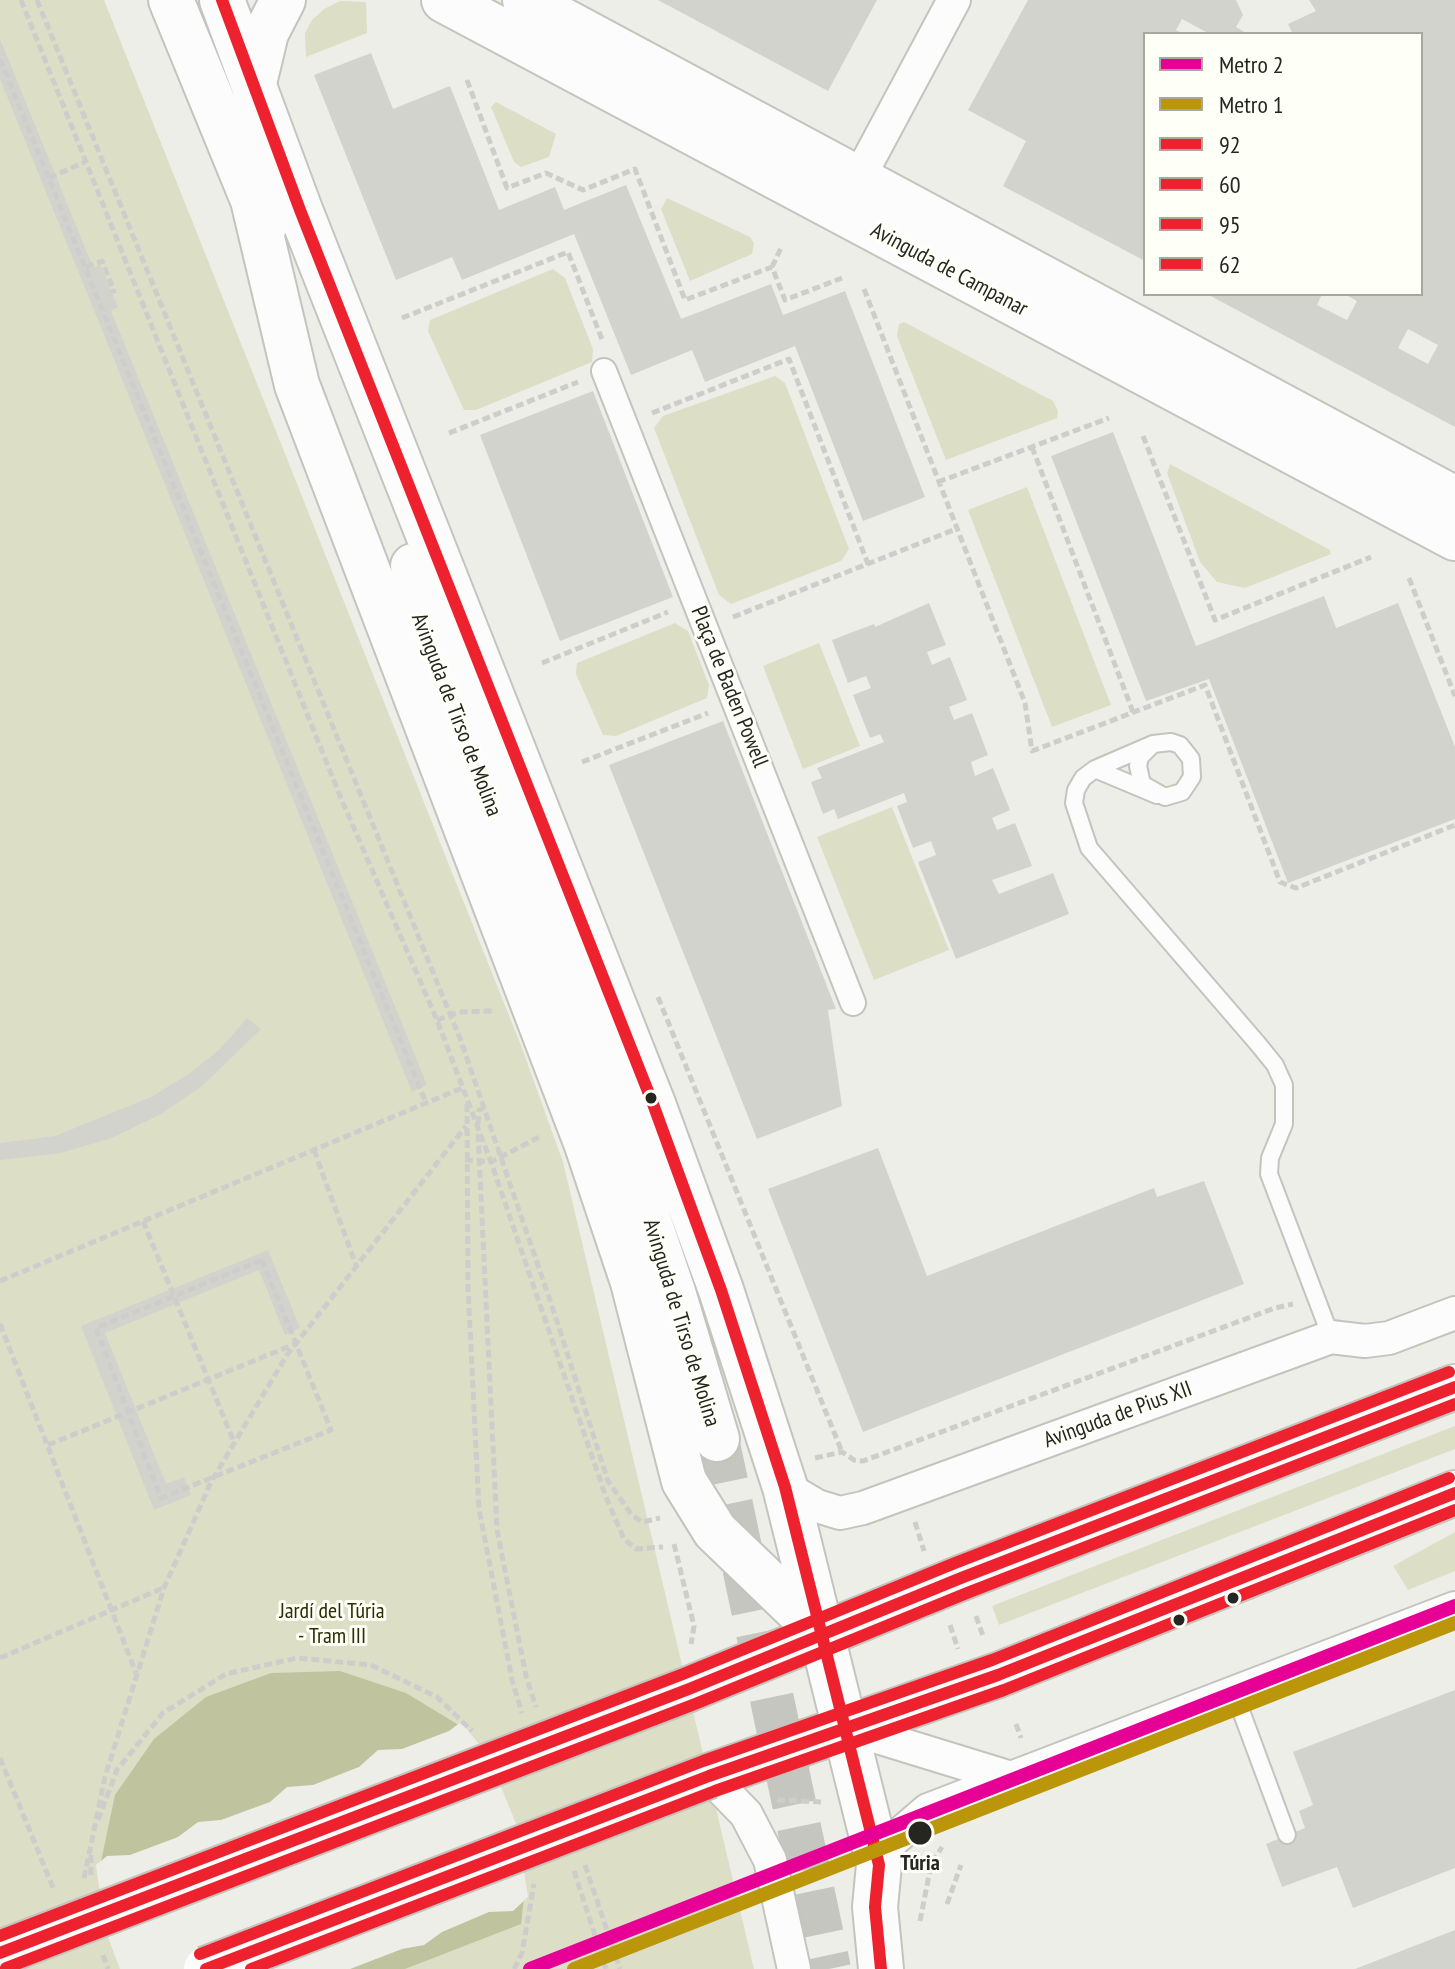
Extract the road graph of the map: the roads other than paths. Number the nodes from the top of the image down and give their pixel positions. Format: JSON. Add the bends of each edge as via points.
{"nodes":[{"id":1,"x":171,"y":0,"type":"edge"},
{"id":2,"x":222,"y":0,"type":"edge"},
{"id":3,"x":283,"y":0,"type":"edge"},
{"id":4,"x":444,"y":0,"type":"edge"},
{"id":5,"x":525,"y":0,"type":"edge"},
{"id":6,"x":954,"y":0,"type":"edge"},
{"id":7,"x":254,"y":83,"type":"junction"},
{"id":8,"x":850,"y":195,"type":"junction"},
{"id":9,"x":253,"y":200,"type":"junction"},
{"id":10,"x":300,"y":210,"type":"junction"},
{"id":11,"x":604,"y":371,"type":"road end"},
{"id":12,"x":1455,"y":499,"type":"edge"},
{"id":13,"x":1455,"y":538,"type":"edge"},
{"id":14,"x":1153,"y":744,"type":"junction"},
{"id":15,"x":1095,"y":769,"type":"junction"},
{"id":16,"x":480,"y":777,"type":"junction"},
{"id":17,"x":1157,"y":795,"type":"junction"},
{"id":18,"x":853,"y":1003,"type":"dead end"},
{"id":19,"x":1455,"y":1313,"type":"edge"},
{"id":20,"x":1331,"y":1337,"type":"junction"},
{"id":21,"x":1455,"y":1387,"type":"edge"},
{"id":22,"x":717,"y":1439,"type":"tunnel mouth"},
{"id":23,"x":785,"y":1487,"type":"junction"},
{"id":24,"x":1455,"y":1493,"type":"edge"},
{"id":25,"x":1455,"y":1608,"type":"edge"},
{"id":26,"x":822,"y":1633,"type":"junction"},
{"id":27,"x":1234,"y":1692,"type":"junction"},
{"id":28,"x":845,"y":1727,"type":"junction"},
{"id":29,"x":709,"y":1776,"type":"junction"},
{"id":30,"x":1011,"y":1778,"type":"junction"},
{"id":31,"x":1287,"y":1835,"type":"dead end"},
{"id":32,"x":879,"y":1865,"type":"junction"},
{"id":33,"x":0,"y":1953,"type":"edge"},
{"id":34,"x":206,"y":1969,"type":"edge"},
{"id":35,"x":794,"y":1969,"type":"edge"},
{"id":36,"x":881,"y":1969,"type":"edge"}],
"edges":[{"from":1,"to":9,"type":"main road","name":"Avinguda de Tirso de Molina"},
{"from":2,"to":7,"type":"main road","name":"Avinguda de Tirso de Molina"},
{"from":3,"to":7,"type":"main road","via":[[266,33]]},
{"from":4,"to":8,"type":"main road","name":"Avinguda de Campanar"},
{"from":5,"to":8,"type":"main road","name":"Avinguda de Campanar"},
{"from":6,"to":8,"type":"street"},
{"from":7,"to":10,"type":"main road","name":"Avinguda de Tirso de Molina"},
{"from":8,"to":12,"type":"main road","name":"Avinguda de Campanar"},
{"from":8,"to":13,"type":"main road","name":"Avinguda de Campanar"},
{"from":9,"to":16,"type":"main road","name":"Avinguda de Tirso de Molina"},
{"from":9,"to":26,"type":"main road","via":[[297,385],[587,1145],[633,1282],[684,1481],[715,1531]]},
{"from":10,"to":16,"type":"main road"},
{"from":10,"to":23,"type":"main road","name":"Avinguda de Tirso de Molina","via":[[653,1104]]},
{"from":11,"to":18,"type":"street","name":"Plaça de Baden Powell"},
{"from":14,"to":15,"type":"lane"},
{"from":14,"to":17,"type":"lane","via":[[1138,766],[1142,784]]},
{"from":14,"to":17,"type":"lane","via":[[1180,745],[1193,768],[1182,792]]},
{"from":15,"to":17,"type":"lane"},
{"from":15,"to":20,"type":"lane","via":[[1083,778],[1074,803],[1089,848],[1258,1044],[1284,1085],[1284,1124],[1269,1174]]},
{"from":16,"to":22,"type":"main road","name":"Avinguda de Tirso de Molina","via":[[621,1139]]},
{"from":19,"to":20,"type":"street","name":"Avinguda de Pius XII","via":[[1389,1338]]},
{"from":20,"to":23,"type":"street","name":"Avinguda de Pius XII","via":[[840,1513]]},
{"from":21,"to":26,"type":"main road"},
{"from":23,"to":26,"type":"main road","name":"Avinguda de Tirso de Molina"},
{"from":24,"to":28,"type":"main road","via":[[970,1685]]},
{"from":25,"to":27,"type":"street"},
{"from":26,"to":28,"type":"main road","name":"Avinguda de Tirso de Molina"},
{"from":26,"to":33,"type":"main road","bridge":true},
{"from":27,"to":30,"type":"street"},
{"from":27,"to":31,"type":"lane"},
{"from":28,"to":29,"type":"main road"},
{"from":28,"to":30,"type":"street"},
{"from":28,"to":32,"type":"main road","name":"Avinguda de Tirso de Molina"},
{"from":29,"to":34,"type":"main road","bridge":true},
{"from":29,"to":35,"type":"street","via":[[746,1814],[770,1860]]},
{"from":30,"to":32,"type":"street","via":[[928,1810],[893,1840]]},
{"from":32,"to":36,"type":"main road","name":"Avinguda de Tirso de Molina","via":[[875,1907]]}]}
